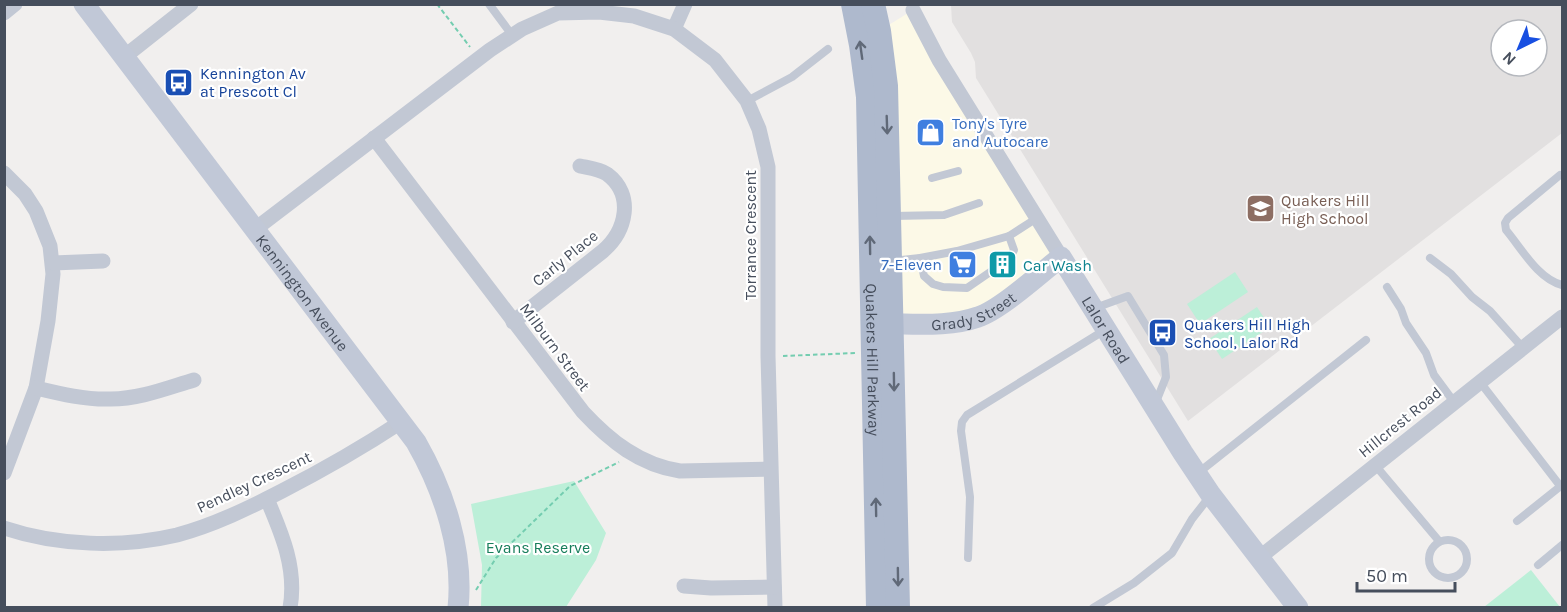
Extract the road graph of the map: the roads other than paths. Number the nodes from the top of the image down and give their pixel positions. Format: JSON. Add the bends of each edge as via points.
{"nodes":[{"id":1,"x":15,"y":4,"type":"edge"},
{"id":2,"x":84,"y":4,"type":"edge"},
{"id":3,"x":191,"y":4,"type":"edge"},
{"id":4,"x":489,"y":4,"type":"edge"},
{"id":5,"x":686,"y":4,"type":"edge"},
{"id":6,"x":853,"y":4,"type":"edge"},
{"id":7,"x":873,"y":4,"type":"edge"},
{"id":8,"x":558,"y":9,"type":"edge"},
{"id":9,"x":913,"y":10,"type":"dead end"},
{"id":10,"x":4,"y":13,"type":"edge"},
{"id":11,"x":674,"y":29,"type":"junction"},
{"id":12,"x":512,"y":35,"type":"junction"},
{"id":13,"x":828,"y":49,"type":"dead end"},
{"id":14,"x":124,"y":57,"type":"junction"},
{"id":15,"x":747,"y":101,"type":"junction"},
{"id":16,"x":374,"y":138,"type":"junction"},
{"id":17,"x":580,"y":166,"type":"dead end"},
{"id":18,"x":958,"y":171,"type":"dead end"},
{"id":19,"x":4,"y":173,"type":"edge"},
{"id":20,"x":1560,"y":175,"type":"dead end"},
{"id":21,"x":932,"y":177,"type":"dead end"},
{"id":22,"x":979,"y":203,"type":"dead end"},
{"id":23,"x":889,"y":216,"type":"junction"},
{"id":24,"x":1038,"y":218,"type":"junction"},
{"id":25,"x":254,"y":230,"type":"junction"},
{"id":26,"x":1010,"y":236,"type":"junction"},
{"id":27,"x":1061,"y":257,"type":"junction"},
{"id":28,"x":921,"y":258,"type":"junction"},
{"id":29,"x":1430,"y":258,"type":"dead end"},
{"id":30,"x":103,"y":261,"type":"dead end"},
{"id":31,"x":891,"y":261,"type":"junction"},
{"id":32,"x":53,"y":263,"type":"junction"},
{"id":33,"x":1563,"y":285,"type":"edge"},
{"id":34,"x":1387,"y":287,"type":"dead end"},
{"id":35,"x":1094,"y":309,"type":"junction"},
{"id":36,"x":1563,"y":317,"type":"edge"},
{"id":37,"x":513,"y":322,"type":"junction"},
{"id":38,"x":882,"y":324,"type":"junction"},
{"id":39,"x":1107,"y":329,"type":"junction"},
{"id":40,"x":1366,"y":340,"type":"dead end"},
{"id":41,"x":1523,"y":348,"type":"junction"},
{"id":42,"x":194,"y":380,"type":"dead end"},
{"id":43,"x":1480,"y":382,"type":"junction"},
{"id":44,"x":36,"y":388,"type":"junction"},
{"id":45,"x":1454,"y":402,"type":"junction"},
{"id":46,"x":1154,"y":408,"type":"junction"},
{"id":47,"x":401,"y":422,"type":"junction"},
{"id":48,"x":1375,"y":465,"type":"junction"},
{"id":49,"x":770,"y":469,"type":"junction"},
{"id":50,"x":4,"y":473,"type":"edge"},
{"id":51,"x":1197,"y":474,"type":"junction"},
{"id":52,"x":1562,"y":486,"type":"edge"},
{"id":53,"x":1211,"y":495,"type":"junction"},
{"id":54,"x":267,"y":499,"type":"junction"},
{"id":55,"x":1516,"y":520,"type":"dead end"},
{"id":56,"x":4,"y":528,"type":"edge"},
{"id":57,"x":1439,"y":541,"type":"junction"},
{"id":58,"x":1563,"y":545,"type":"edge"},
{"id":59,"x":1260,"y":557,"type":"junction"},
{"id":60,"x":968,"y":558,"type":"dead end"},
{"id":61,"x":1538,"y":565,"type":"dead end"},
{"id":62,"x":684,"y":586,"type":"dead end"},
{"id":63,"x":774,"y":587,"type":"junction"},
{"id":64,"x":459,"y":604,"type":"edge"},
{"id":65,"x":291,"y":608,"type":"edge"},
{"id":66,"x":775,"y":608,"type":"edge"},
{"id":67,"x":878,"y":608,"type":"edge"},
{"id":68,"x":898,"y":608,"type":"edge"},
{"id":69,"x":1093,"y":608,"type":"edge"},
{"id":70,"x":1298,"y":608,"type":"edge"}],
"edges":[{"from":1,"to":10,"type":"street"},
{"from":2,"to":14,"type":"street","name":"Kennington Avenue"},
{"from":3,"to":14,"type":"street"},
{"from":4,"to":12,"type":"lane"},
{"from":5,"to":11,"type":"street"},
{"from":38,"to":6,"type":"main road","name":"Quakers Hill Parkway","one_way":true,"via":[[867,98]]},
{"from":7,"to":23,"type":"main road","name":"Quakers Hill Parkway","one_way":true,"via":[[886,87]]},
{"from":8,"to":11,"type":"street","name":"Torrance Crescent","via":[[634,16]]},
{"from":8,"to":12,"type":"street","name":"Torrance Crescent"},
{"from":9,"to":24,"type":"street","name":"Lalor Road","via":[[939,60]]},
{"from":11,"to":15,"type":"street","name":"Torrance Crescent","via":[[715,60]]},
{"from":12,"to":16,"type":"street","name":"Torrance Crescent"},
{"from":13,"to":15,"type":"lane","via":[[792,78]]},
{"from":14,"to":25,"type":"street","name":"Kennington Avenue"},
{"from":15,"to":49,"type":"street","name":"Torrance Crescent","via":[[768,167]]},
{"from":16,"to":25,"type":"street","name":"Torrance Crescent"},
{"from":16,"to":37,"type":"street","name":"Milburn Street"},
{"from":17,"to":37,"type":"street","name":"Carly Place","via":[[606,174],[619,188],[625,206],[622,228],[603,251]]},
{"from":18,"to":21,"type":"lane"},
{"from":19,"to":32,"type":"street","via":[[36,211]]},
{"from":20,"to":33,"type":"lane","via":[[1505,223],[1506,230],[1545,277]]},
{"from":22,"to":23,"type":"lane","via":[[944,215]]},
{"from":23,"to":31,"type":"main road","name":"Quakers Hill Parkway"},
{"from":24,"to":26,"type":"lane"},
{"from":24,"to":27,"type":"street","name":"Lalor Road"},
{"from":25,"to":47,"type":"street","name":"Kennington Avenue"},
{"from":26,"to":28,"type":"lane"},
{"from":26,"to":28,"type":"lane","via":[[1014,250],[1010,259],[967,288],[933,284],[924,276]]},
{"from":27,"to":35,"type":"street","name":"Lalor Road"},
{"from":27,"to":38,"type":"street","name":"Grady Street","via":[[981,317]]},
{"from":28,"to":31,"type":"lane"},
{"from":29,"to":41,"type":"lane","via":[[1490,311]]},
{"from":30,"to":32,"type":"street"},
{"from":31,"to":38,"type":"main road","name":"Quakers Hill Parkway"},
{"from":32,"to":44,"type":"street"},
{"from":34,"to":45,"type":"lane","via":[[1434,375]]},
{"from":35,"to":39,"type":"street","name":"Lalor Road"},
{"from":35,"to":46,"type":"lane","via":[[1128,296],[1164,355],[1166,377]]},
{"from":36,"to":41,"type":"street","name":"Hillcrest Road"},
{"from":37,"to":49,"type":"street","name":"Milburn Street","via":[[583,412],[636,457],[680,471]]},
{"from":67,"to":38,"type":"main road","name":"Quakers Hill Parkway","one_way":true},
{"from":38,"to":68,"type":"main road","name":"Quakers Hill Parkway","one_way":true},
{"from":39,"to":46,"type":"street","name":"Lalor Road"},
{"from":39,"to":60,"type":"lane","via":[[967,415],[962,422],[970,497]]},
{"from":40,"to":51,"type":"lane"},
{"from":41,"to":43,"type":"street","name":"Hillcrest Road"},
{"from":42,"to":44,"type":"street","via":[[113,399]]},
{"from":43,"to":45,"type":"street","name":"Hillcrest Road"},
{"from":43,"to":52,"type":"lane"},
{"from":44,"to":50,"type":"street"},
{"from":45,"to":48,"type":"street","name":"Hillcrest Road"},
{"from":46,"to":51,"type":"street","name":"Lalor Road"},
{"from":47,"to":54,"type":"street","name":"Pendley Crescent","via":[[349,456]]},
{"from":47,"to":64,"type":"street","name":"Kennington Avenue","via":[[430,466],[440,491],[454,542]]},
{"from":48,"to":57,"type":"lane"},
{"from":48,"to":59,"type":"street","name":"Hillcrest Road"},
{"from":49,"to":63,"type":"street","name":"Torrance Crescent"},
{"from":51,"to":53,"type":"street","name":"Lalor Road"},
{"from":52,"to":55,"type":"lane"},
{"from":53,"to":59,"type":"street","name":"Lalor Road"},
{"from":53,"to":69,"type":"lane","via":[[1172,553]]},
{"from":54,"to":56,"type":"street","name":"Pendley Crescent","via":[[204,526],[139,541],[69,541]]},
{"from":54,"to":65,"type":"street","via":[[289,560]]},
{"from":57,"to":57,"type":"lane","via":[[1430,551],[1429,564],[1442,578],[1460,574],[1467,564],[1466,551],[1458,542]]},
{"from":58,"to":61,"type":"lane"},
{"from":59,"to":70,"type":"street","name":"Lalor Road"},
{"from":62,"to":63,"type":"street"},
{"from":63,"to":66,"type":"street","name":"Torrance Crescent"}]}
